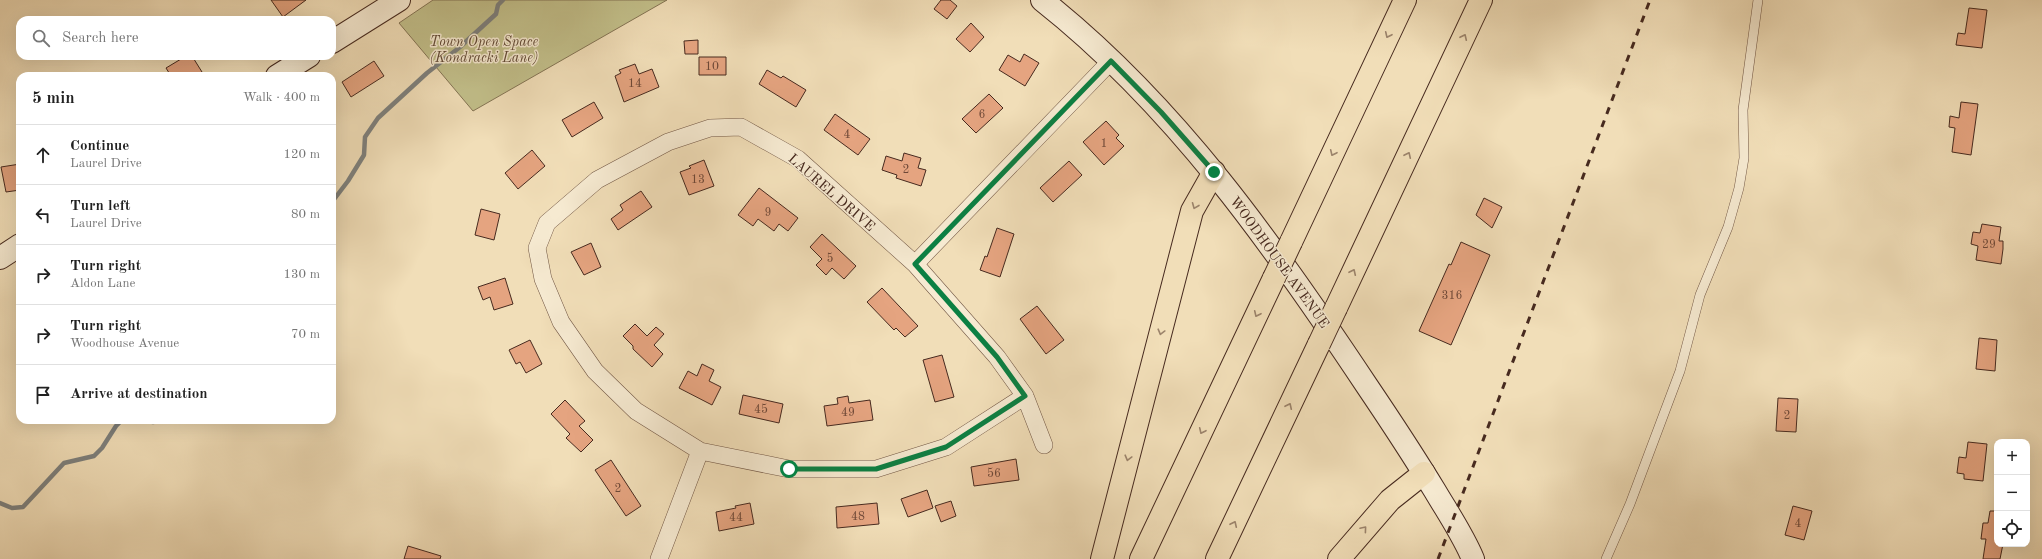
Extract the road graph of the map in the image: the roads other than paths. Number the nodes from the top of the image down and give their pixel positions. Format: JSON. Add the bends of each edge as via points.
{"nodes":[{"id":1,"x":399,"y":0,"type":"edge"},
{"id":2,"x":1042,"y":0,"type":"edge"},
{"id":3,"x":1405,"y":0,"type":"edge"},
{"id":4,"x":1481,"y":0,"type":"edge"},
{"id":5,"x":1758,"y":0,"type":"edge"},
{"id":6,"x":336,"y":39,"type":"edge"},
{"id":7,"x":303,"y":60,"type":"edge"},
{"id":8,"x":1111,"y":61,"type":"junction"},
{"id":9,"x":283,"y":72,"type":"edge"},
{"id":10,"x":1214,"y":172,"type":"junction"},
{"id":11,"x":16,"y":248,"type":"edge"},
{"id":12,"x":0,"y":258,"type":"edge"},
{"id":13,"x":915,"y":264,"type":"junction"},
{"id":14,"x":1025,"y":396,"type":"junction"},
{"id":15,"x":1044,"y":445,"type":"dead end"},
{"id":16,"x":700,"y":451,"type":"junction"},
{"id":17,"x":1424,"y":473,"type":"junction"},
{"id":18,"x":659,"y":559,"type":"edge"},
{"id":19,"x":1102,"y":559,"type":"edge"},
{"id":20,"x":1141,"y":559,"type":"edge"},
{"id":21,"x":1217,"y":559,"type":"edge"},
{"id":22,"x":1339,"y":559,"type":"edge"},
{"id":23,"x":1473,"y":559,"type":"edge"},
{"id":24,"x":1606,"y":559,"type":"edge"}],
"edges":[{"from":1,"to":6,"type":"main road"},
{"from":2,"to":8,"type":"main road","name":"WOODHOUSE AVENUE"},
{"from":3,"to":20,"type":"highway","one_way":true,"bridge":true},
{"from":21,"to":4,"type":"highway","one_way":true,"bridge":true},
{"from":5,"to":24,"type":"lane","via":[[1743,110],[1744,158],[1739,188],[1728,227],[1700,295],[1680,371],[1630,504]]},
{"from":7,"to":9,"type":"main road"},
{"from":8,"to":10,"type":"main road","name":"WOODHOUSE AVENUE"},
{"from":8,"to":13,"type":"street"},
{"from":10,"to":17,"type":"main road","name":"WOODHOUSE AVENUE","via":[[1274,250],[1350,359]]},
{"from":10,"to":19,"type":"highway","one_way":true,"via":[[1192,210]]},
{"from":11,"to":12,"type":"main road"},
{"from":13,"to":14,"type":"street","name":"LAUREL DRIVE","via":[[997,357]]},
{"from":13,"to":16,"type":"street","name":"LAUREL DRIVE","via":[[798,159],[742,127],[710,128],[668,142],[597,180],[547,223],[537,248],[543,279],[561,322],[595,370],[636,411]]},
{"from":14,"to":15,"type":"street","name":"LAUREL DRIVE"},
{"from":14,"to":16,"type":"street","name":"LAUREL DRIVE","via":[[946,447],[876,469],[789,469]]},
{"from":16,"to":18,"type":"street"},
{"from":22,"to":17,"type":"highway","one_way":true,"via":[[1390,500]]},
{"from":17,"to":23,"type":"main road","name":"WOODHOUSE AVENUE"}]}
